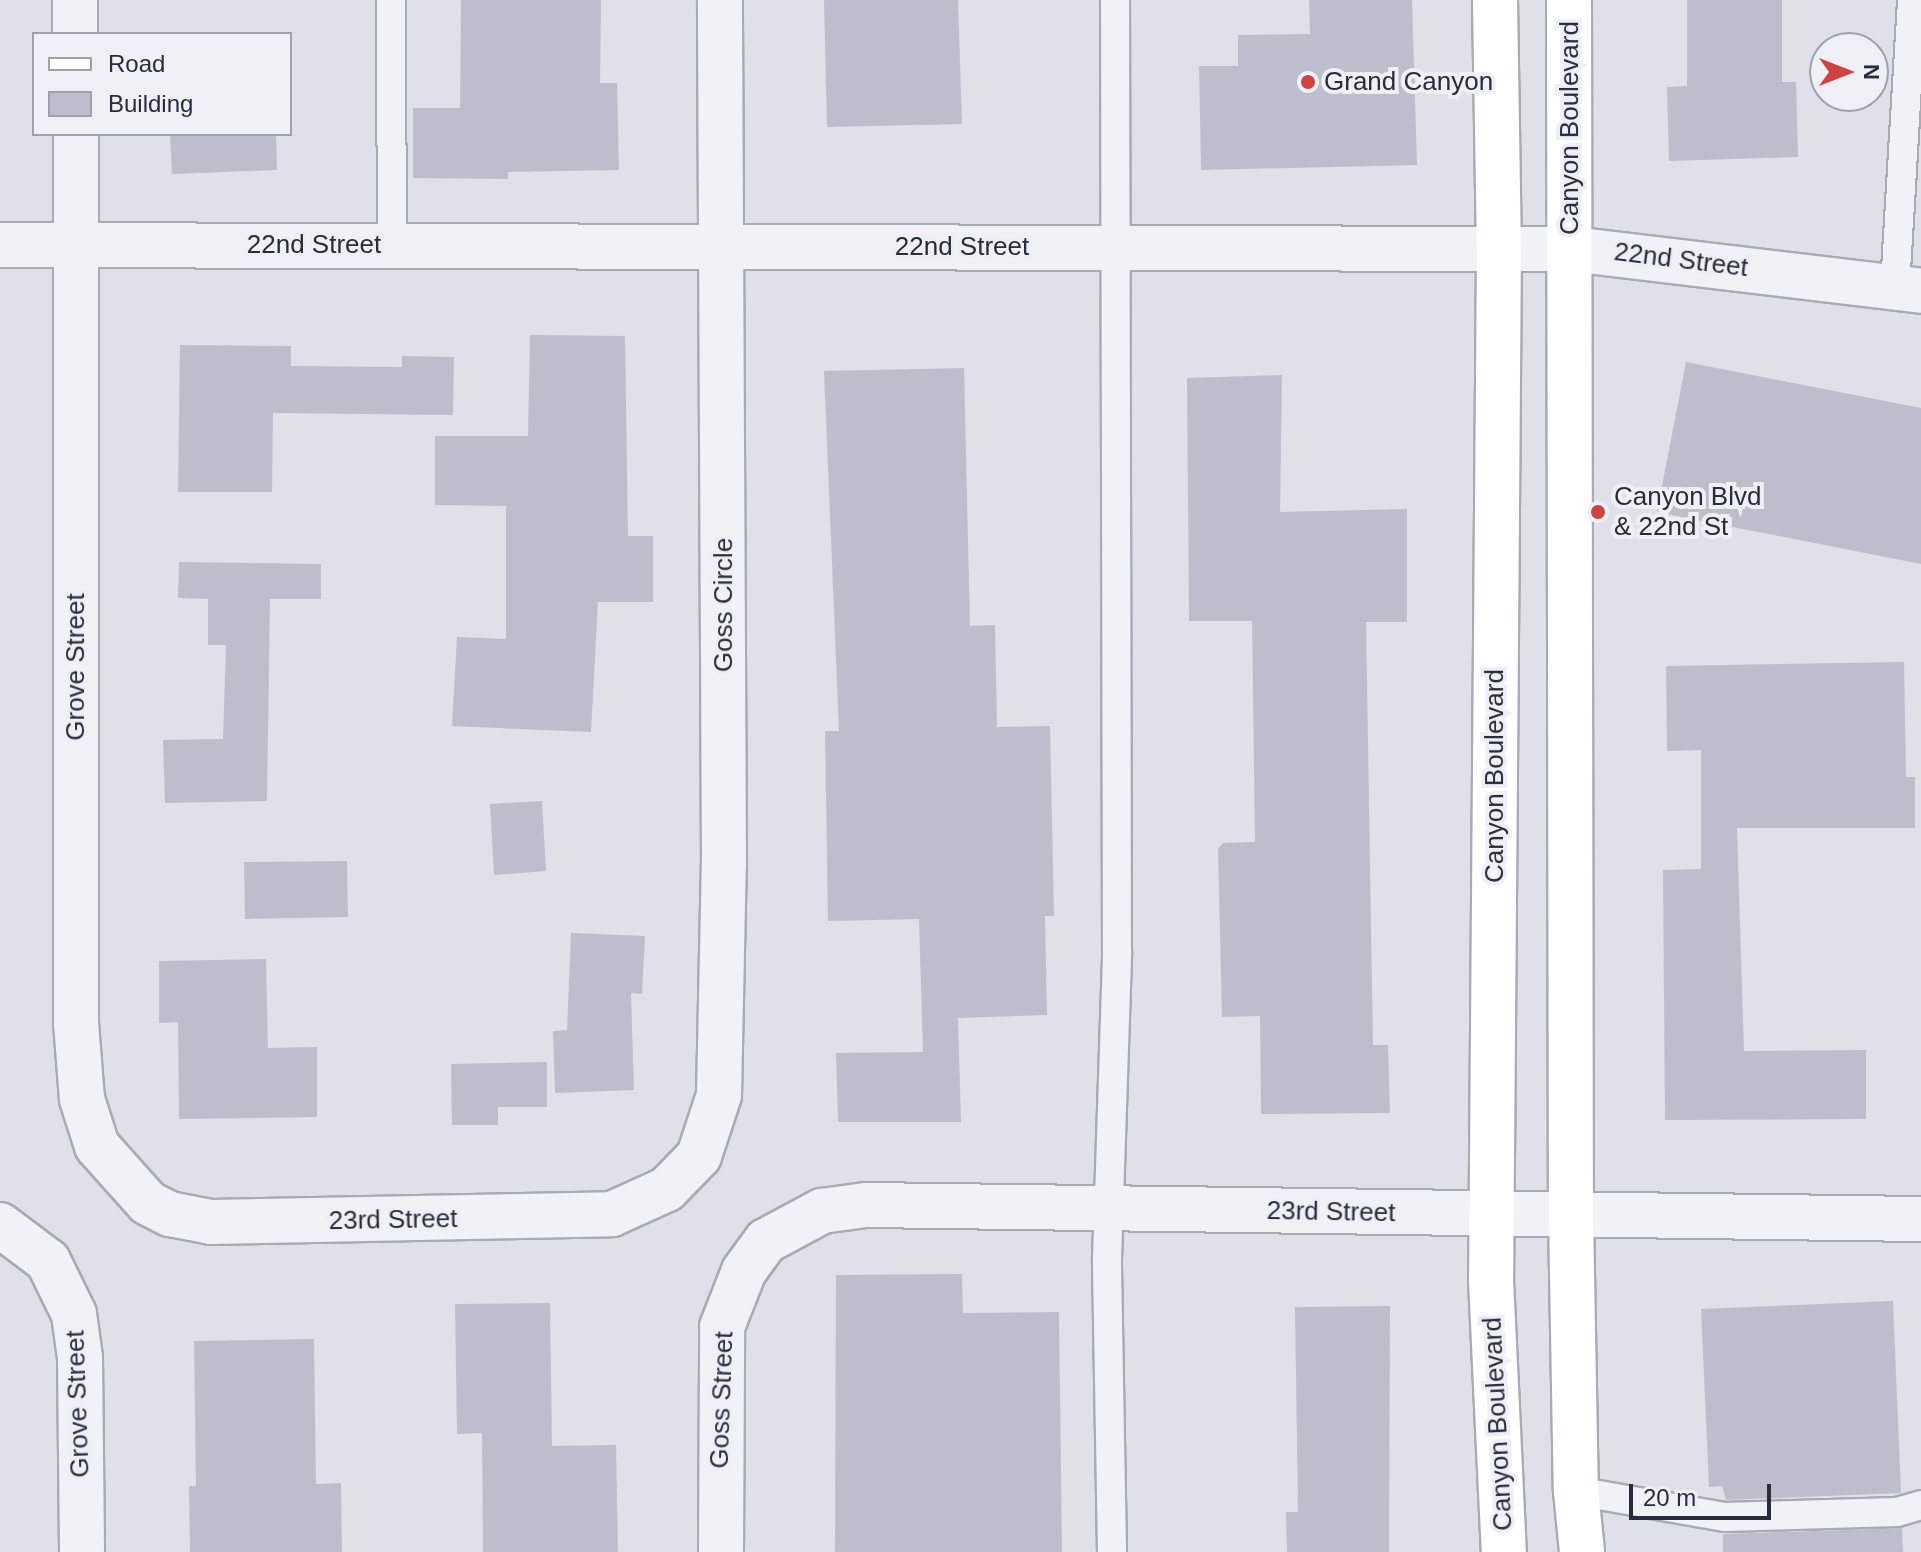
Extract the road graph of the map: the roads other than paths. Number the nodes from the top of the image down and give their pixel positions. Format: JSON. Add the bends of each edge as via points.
{"nodes":[{"id":1,"x":75,"y":0,"type":"edge"},
{"id":2,"x":391,"y":0,"type":"edge"},
{"id":3,"x":720,"y":0,"type":"edge"},
{"id":4,"x":1115,"y":0,"type":"edge"},
{"id":5,"x":1495,"y":0,"type":"edge"},
{"id":6,"x":1569,"y":0,"type":"edge"},
{"id":7,"x":1912,"y":0,"type":"edge"},
{"id":8,"x":75,"y":32,"type":"edge"},
{"id":9,"x":76,"y":136,"type":"edge"},
{"id":10,"x":78,"y":244,"type":"junction"},
{"id":11,"x":0,"y":245,"type":"edge"},
{"id":12,"x":392,"y":246,"type":"junction"},
{"id":13,"x":723,"y":246,"type":"junction"},
{"id":14,"x":1116,"y":248,"type":"junction"},
{"id":15,"x":1499,"y":249,"type":"junction"},
{"id":16,"x":1571,"y":249,"type":"junction"},
{"id":17,"x":1908,"y":289,"type":"edge"},
{"id":18,"x":130,"y":1185,"type":"joint"},
{"id":19,"x":663,"y":1192,"type":"joint"},
{"id":20,"x":1108,"y":1208,"type":"junction"},
{"id":21,"x":1491,"y":1214,"type":"junction"},
{"id":22,"x":1571,"y":1215,"type":"junction"},
{"id":23,"x":1921,"y":1219,"type":"edge"},
{"id":24,"x":0,"y":1225,"type":"edge"},
{"id":25,"x":755,"y":1255,"type":"joint"},
{"id":26,"x":1576,"y":1491,"type":"junction"},
{"id":27,"x":1921,"y":1505,"type":"edge"},
{"id":28,"x":82,"y":1552,"type":"edge"},
{"id":29,"x":721,"y":1552,"type":"edge"},
{"id":30,"x":1112,"y":1552,"type":"edge"},
{"id":31,"x":1504,"y":1552,"type":"edge"},
{"id":32,"x":1582,"y":1552,"type":"edge"}],
"edges":[{"from":1,"to":8,"type":"street"},
{"from":2,"to":12,"type":"lane"},
{"from":3,"to":13,"type":"street","name":"Goss Circle"},
{"from":4,"to":14,"type":"lane"},
{"from":5,"to":15,"type":"main road","name":"Canyon Boulevard"},
{"from":6,"to":16,"type":"main road","name":"Canyon Boulevard"},
{"from":7,"to":17,"type":"lane"},
{"from":9,"to":10,"type":"street","name":"Grove Street"},
{"from":10,"to":11,"type":"street","name":"22nd Street"},
{"from":10,"to":12,"type":"street","name":"22nd Street"},
{"from":10,"to":18,"type":"street","name":"Grove Street","via":[[76,1023],[89,1131]]},
{"from":12,"to":13,"type":"street","name":"22nd Street"},
{"from":13,"to":14,"type":"street","name":"22nd Street"},
{"from":13,"to":19,"type":"street","name":"Goss Circle","via":[[719,1095],[699,1156]]},
{"from":14,"to":15,"type":"street","name":"22nd Street"},
{"from":14,"to":20,"type":"lane","via":[[1117,951]]},
{"from":15,"to":16,"type":"street","name":"22nd Street"},
{"from":15,"to":21,"type":"main road","name":"Canyon Boulevard"},
{"from":16,"to":17,"type":"street","name":"22nd Street"},
{"from":16,"to":22,"type":"main road","name":"Canyon Boulevard"},
{"from":18,"to":19,"type":"street","name":"23rd Street","via":[[170,1214],[244,1223],[612,1214]]},
{"from":20,"to":21,"type":"street","name":"23rd Street"},
{"from":20,"to":25,"type":"street","name":"23rd Street","via":[[866,1205],[822,1211],[766,1241]]},
{"from":20,"to":30,"type":"lane"},
{"from":21,"to":22,"type":"street","name":"23rd Street"},
{"from":21,"to":31,"type":"main road","name":"Canyon Boulevard"},
{"from":22,"to":23,"type":"street","name":"23rd Street"},
{"from":22,"to":26,"type":"main road","name":"Canyon Boulevard"},
{"from":24,"to":28,"type":"street","name":"Grove Street","via":[[48,1261],[77,1327]]},
{"from":25,"to":29,"type":"street","name":"Goss Street","via":[[722,1327]]},
{"from":26,"to":27,"type":"lane","via":[[1725,1517],[1897,1512]]},
{"from":26,"to":32,"type":"main road","name":"Canyon Boulevard"}]}
